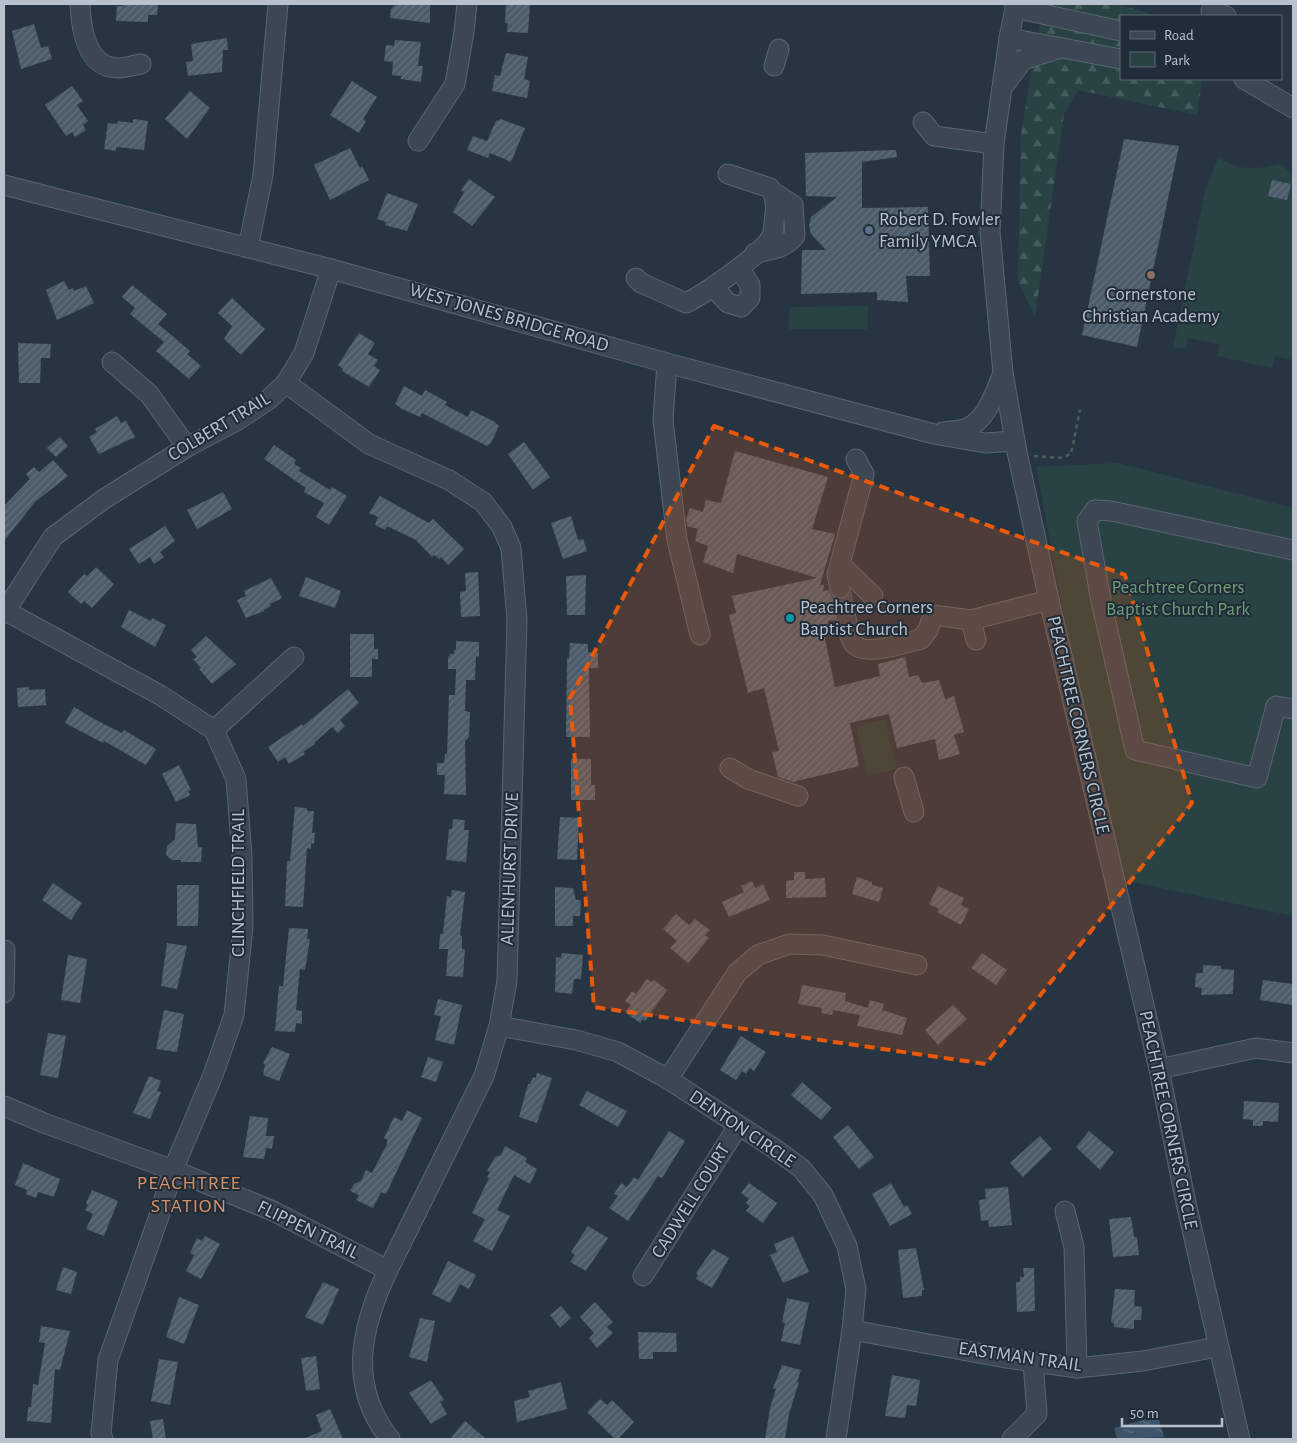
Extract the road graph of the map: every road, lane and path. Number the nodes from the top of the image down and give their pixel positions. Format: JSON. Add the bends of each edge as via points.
{"nodes":[{"id":1,"x":80,"y":4,"type":"edge"},
{"id":2,"x":278,"y":4,"type":"edge"},
{"id":3,"x":467,"y":4,"type":"edge"},
{"id":4,"x":1016,"y":6,"type":"edge"},
{"id":5,"x":1120,"y":30,"type":"edge"},
{"id":6,"x":1009,"y":38,"type":"junction"},
{"id":7,"x":1062,"y":48,"type":"junction"},
{"id":8,"x":1120,"y":59,"type":"edge"},
{"id":9,"x":141,"y":64,"type":"dead end"},
{"id":10,"x":1246,"y":80,"type":"edge"},
{"id":11,"x":1001,"y":89,"type":"junction"},
{"id":12,"x":1293,"y":108,"type":"edge"},
{"id":13,"x":923,"y":122,"type":"dead end"},
{"id":14,"x":418,"y":141,"type":"dead end"},
{"id":15,"x":994,"y":144,"type":"junction"},
{"id":16,"x":728,"y":174,"type":"dead end"},
{"id":17,"x":4,"y":185,"type":"edge"},
{"id":18,"x":248,"y":248,"type":"junction"},
{"id":19,"x":739,"y":268,"type":"junction"},
{"id":20,"x":331,"y":269,"type":"junction"},
{"id":21,"x":636,"y":278,"type":"dead end"},
{"id":22,"x":714,"y":288,"type":"junction"},
{"id":23,"x":112,"y":362,"type":"dead end"},
{"id":24,"x":667,"y":363,"type":"junction"},
{"id":25,"x":1003,"y":373,"type":"junction"},
{"id":26,"x":286,"y":383,"type":"junction"},
{"id":27,"x":1080,"y":410,"type":"dead end"},
{"id":28,"x":934,"y":434,"type":"junction"},
{"id":29,"x":1015,"y":441,"type":"junction"},
{"id":30,"x":187,"y":446,"type":"junction"},
{"id":31,"x":1032,"y":456,"type":"dead end"},
{"id":32,"x":856,"y":460,"type":"dead end"},
{"id":33,"x":1293,"y":550,"type":"edge"},
{"id":34,"x":840,"y":564,"type":"junction"},
{"id":35,"x":840,"y":588,"type":"tunnel mouth"},
{"id":36,"x":874,"y":596,"type":"dead end"},
{"id":37,"x":1049,"y":600,"type":"junction"},
{"id":38,"x":4,"y":612,"type":"edge"},
{"id":39,"x":846,"y":618,"type":"tunnel mouth"},
{"id":40,"x":971,"y":620,"type":"junction"},
{"id":41,"x":700,"y":635,"type":"dead end"},
{"id":42,"x":976,"y":640,"type":"dead end"},
{"id":43,"x":294,"y":657,"type":"dead end"},
{"id":44,"x":1293,"y":709,"type":"edge"},
{"id":45,"x":214,"y":730,"type":"junction"},
{"id":46,"x":730,"y":768,"type":"dead end"},
{"id":47,"x":904,"y":777,"type":"dead end"},
{"id":48,"x":798,"y":796,"type":"dead end"},
{"id":49,"x":914,"y":812,"type":"dead end"},
{"id":50,"x":6,"y":950,"type":"dead end"},
{"id":51,"x":917,"y":965,"type":"dead end"},
{"id":52,"x":4,"y":993,"type":"edge"},
{"id":53,"x":499,"y":1026,"type":"junction"},
{"id":54,"x":1293,"y":1053,"type":"edge"},
{"id":55,"x":1158,"y":1069,"type":"junction"},
{"id":56,"x":668,"y":1079,"type":"junction"},
{"id":57,"x":4,"y":1106,"type":"edge"},
{"id":58,"x":738,"y":1126,"type":"junction"},
{"id":59,"x":173,"y":1170,"type":"junction"},
{"id":60,"x":1064,"y":1211,"type":"dead end"},
{"id":61,"x":388,"y":1270,"type":"junction"},
{"id":62,"x":643,"y":1276,"type":"dead end"},
{"id":63,"x":852,"y":1330,"type":"junction"},
{"id":64,"x":1217,"y":1347,"type":"junction"},
{"id":65,"x":1033,"y":1362,"type":"junction"},
{"id":66,"x":1077,"y":1368,"type":"junction"},
{"id":67,"x":103,"y":1439,"type":"edge"},
{"id":68,"x":390,"y":1439,"type":"edge"},
{"id":69,"x":836,"y":1439,"type":"edge"},
{"id":70,"x":1012,"y":1439,"type":"edge"},
{"id":71,"x":1240,"y":1439,"type":"edge"}],
"edges":[{"from":1,"to":9,"type":"street","via":[[87,47],[100,61],[117,68]]},
{"from":2,"to":18,"type":"street","via":[[263,175]]},
{"from":3,"to":14,"type":"street","via":[[455,84]]},
{"from":4,"to":5,"type":"street"},
{"from":4,"to":6,"type":"street","name":"PEACHTREE CORNERS CIRCLE"},
{"from":6,"to":7,"type":"street"},
{"from":6,"to":11,"type":"street","name":"PEACHTREE CORNERS CIRCLE"},
{"from":7,"to":8,"type":"street"},
{"from":7,"to":11,"type":"street","via":[[1023,60]]},
{"from":10,"to":12,"type":"street"},
{"from":11,"to":15,"type":"street","name":"PEACHTREE CORNERS CIRCLE"},
{"from":13,"to":15,"type":"street","via":[[934,136]]},
{"from":15,"to":25,"type":"street","name":"PEACHTREE CORNERS CIRCLE","via":[[990,232]]},
{"from":16,"to":19,"type":"street","via":[[770,188],[776,206],[772,235]]},
{"from":17,"to":18,"type":"street","name":"WEST JONES BRIDGE ROAD"},
{"from":18,"to":20,"type":"street","name":"WEST JONES BRIDGE ROAD"},
{"from":19,"to":22,"type":"street"},
{"from":19,"to":22,"type":"street","via":[[750,284],[750,298],[741,307],[728,303]]},
{"from":20,"to":24,"type":"street","name":"WEST JONES BRIDGE ROAD"},
{"from":20,"to":26,"type":"street","name":"COLBERT TRAIL","via":[[304,353]]},
{"from":21,"to":22,"type":"street","via":[[686,303]]},
{"from":23,"to":30,"type":"street","via":[[149,394]]},
{"from":24,"to":28,"type":"street","name":"WEST JONES BRIDGE ROAD"},
{"from":24,"to":41,"type":"street","via":[[677,540]]},
{"from":25,"to":28,"type":"street","via":[[981,417],[967,428]]},
{"from":25,"to":29,"type":"street","name":"PEACHTREE CORNERS CIRCLE"},
{"from":26,"to":30,"type":"street","name":"COLBERT TRAIL","via":[[261,405]]},
{"from":26,"to":53,"type":"street","name":"ALLENHURST DRIVE","via":[[369,444],[449,480],[483,502],[502,528],[511,548],[517,620],[514,765],[507,981]]},
{"from":27,"to":31,"type":"path","via":[[1071,454],[1060,458]]},
{"from":28,"to":29,"type":"street","name":"WEST JONES BRIDGE ROAD","via":[[985,443]]},
{"from":29,"to":37,"type":"street","name":"PEACHTREE CORNERS CIRCLE"},
{"from":30,"to":38,"type":"street","name":"COLBERT TRAIL","via":[[104,498],[53,537]]},
{"from":32,"to":34,"type":"street","via":[[864,474]]},
{"from":33,"to":44,"type":"street","via":[[1110,511],[1095,510],[1087,521],[1101,601],[1135,750],[1257,778],[1276,706]]},
{"from":34,"to":35,"type":"street","via":[[837,575]]},
{"from":34,"to":36,"type":"street"},
{"from":37,"to":40,"type":"street"},
{"from":37,"to":55,"type":"street","name":"PEACHTREE CORNERS CIRCLE"},
{"from":38,"to":45,"type":"street","via":[[160,695]]},
{"from":39,"to":40,"type":"street","via":[[855,645],[869,651],[921,640],[933,615]]},
{"from":40,"to":42,"type":"street"},
{"from":43,"to":45,"type":"street"},
{"from":45,"to":59,"type":"street","name":"CLINCHFIELD TRAIL","via":[[236,779],[242,856],[242,926],[236,995],[234,1015],[213,1076]]},
{"from":46,"to":48,"type":"street","via":[[748,779]]},
{"from":47,"to":49,"type":"street"},
{"from":50,"to":52,"type":"street"},
{"from":51,"to":56,"type":"street","via":[[823,945],[789,944],[758,955],[737,973]]},
{"from":53,"to":56,"type":"street","name":"DENTON CIRCLE","via":[[576,1040],[618,1052]]},
{"from":53,"to":61,"type":"street","name":"ALLENHURST DRIVE","via":[[484,1076]]},
{"from":54,"to":55,"type":"street","via":[[1256,1048]]},
{"from":55,"to":64,"type":"street","name":"PEACHTREE CORNERS CIRCLE"},
{"from":56,"to":58,"type":"street","name":"DENTON CIRCLE"},
{"from":57,"to":59,"type":"street","name":"FLIPPEN TRAIL"},
{"from":58,"to":62,"type":"street","name":"CADWELL COURT"},
{"from":58,"to":63,"type":"street","name":"DENTON CIRCLE","via":[[801,1168],[823,1195],[847,1246],[856,1289]]},
{"from":59,"to":61,"type":"street","name":"FLIPPEN TRAIL","via":[[274,1211]]},
{"from":59,"to":67,"type":"street","name":"CLINCHFIELD TRAIL","via":[[108,1360]]},
{"from":60,"to":66,"type":"street","via":[[1074,1247]]},
{"from":61,"to":68,"type":"street","name":"ALLENHURST DRIVE","via":[[375,1297],[363,1338],[363,1381],[379,1426]]},
{"from":63,"to":65,"type":"street","name":"EASTMAN TRAIL"},
{"from":63,"to":69,"type":"street","name":"DENTON CIRCLE"},
{"from":64,"to":66,"type":"street","name":"EASTMAN TRAIL","via":[[1143,1361]]},
{"from":64,"to":71,"type":"street","name":"PEACHTREE CORNERS CIRCLE"},
{"from":65,"to":66,"type":"street","name":"EASTMAN TRAIL"},
{"from":65,"to":70,"type":"street","via":[[1037,1414]]}]}
